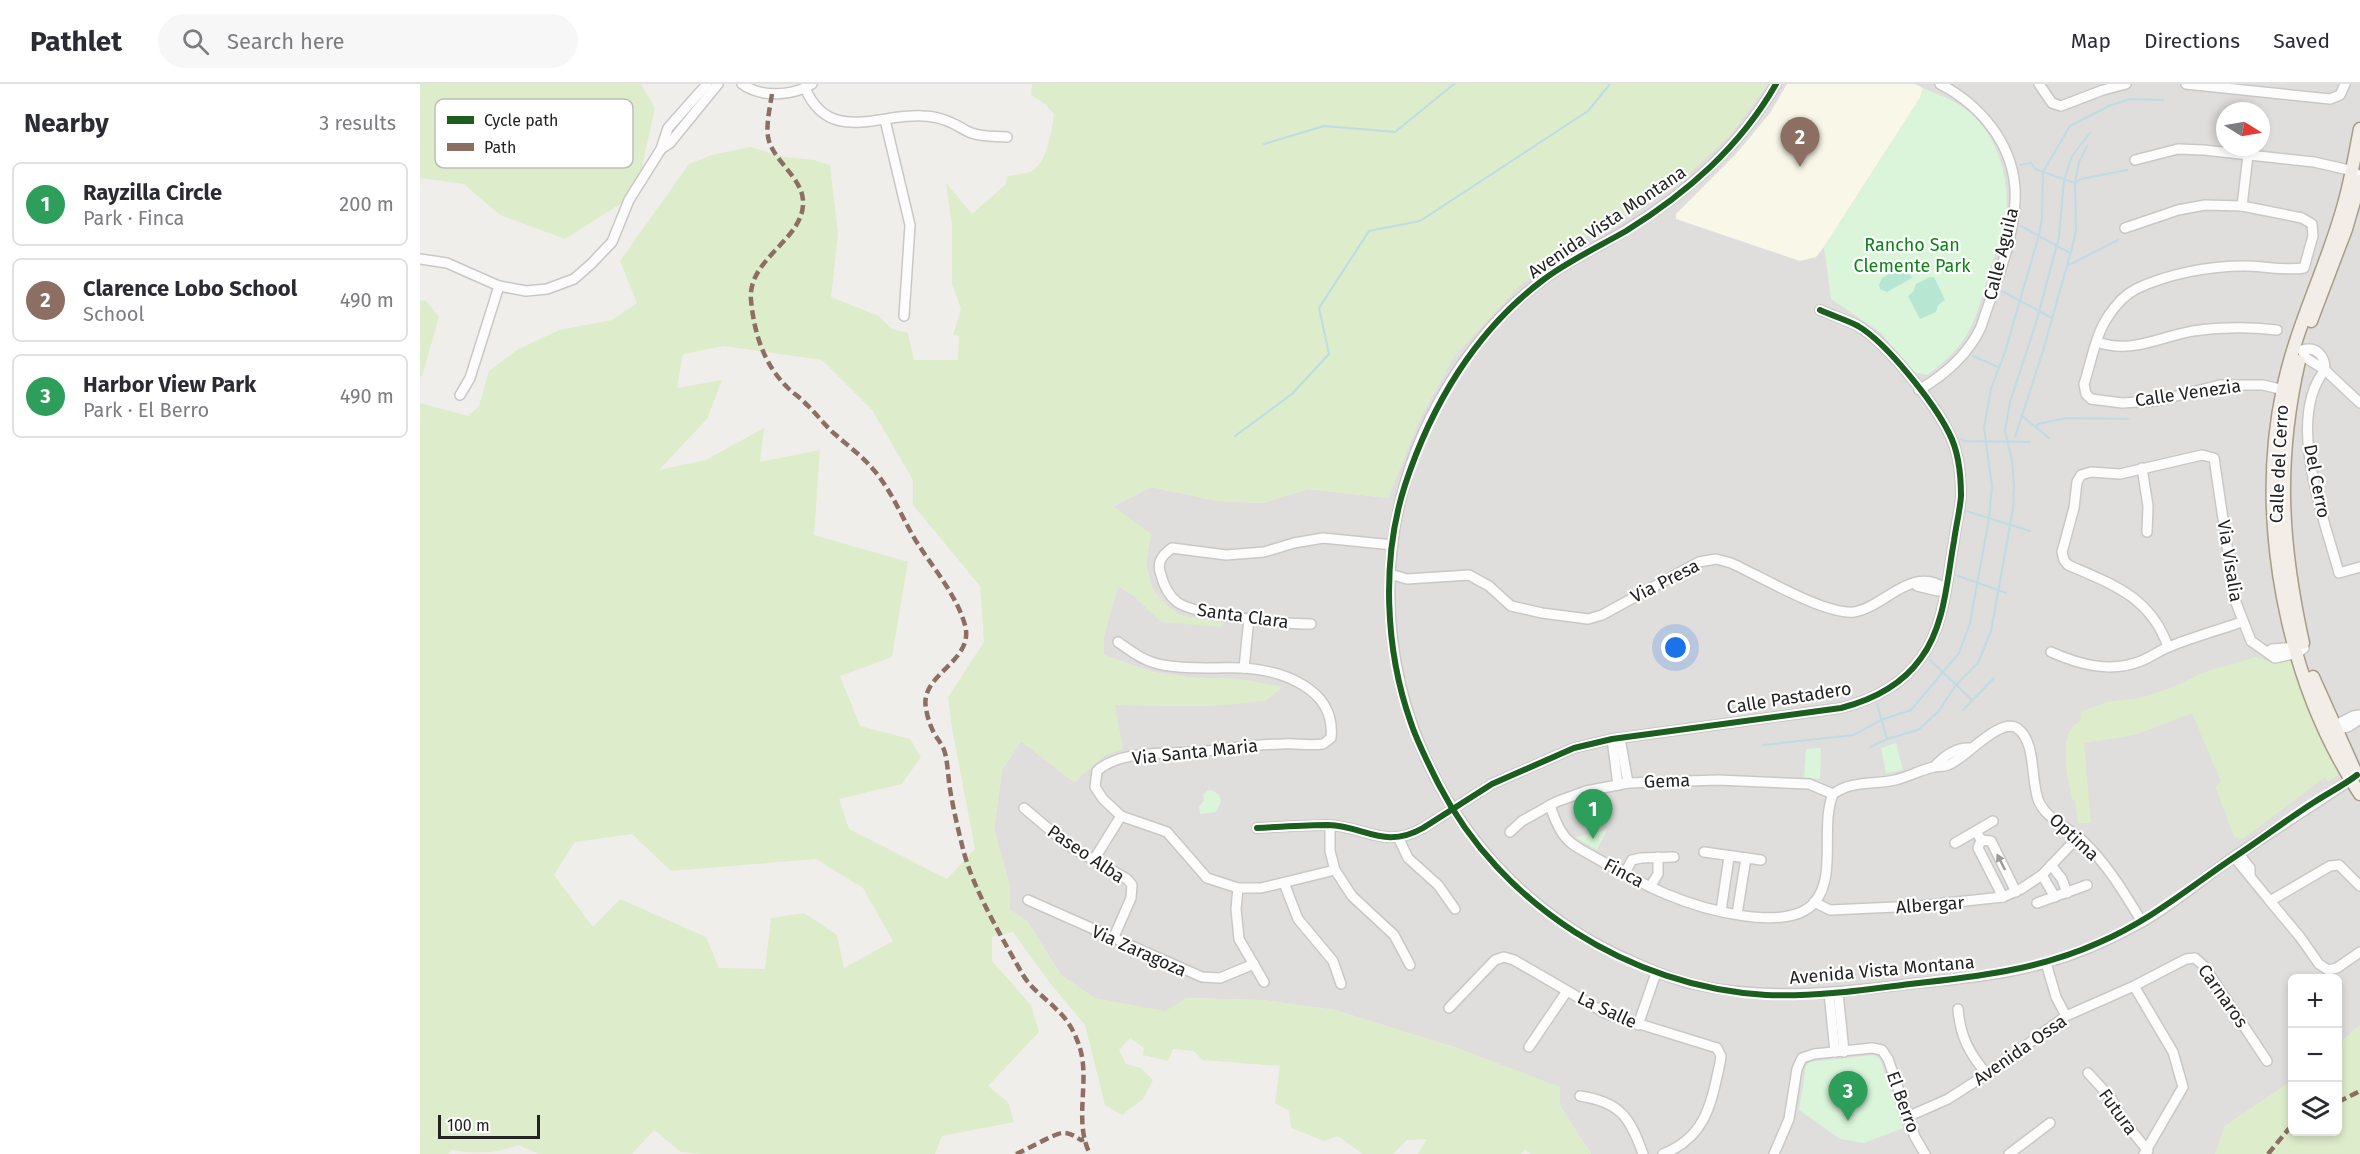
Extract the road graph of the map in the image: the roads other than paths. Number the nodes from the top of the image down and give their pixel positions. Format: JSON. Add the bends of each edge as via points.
{"nodes":[{"id":1,"x":707,"y":84,"type":"edge"},
{"id":2,"x":718,"y":84,"type":"edge"},
{"id":3,"x":742,"y":84,"type":"edge"},
{"id":4,"x":1776,"y":84,"type":"edge"},
{"id":5,"x":1940,"y":84,"type":"edge"},
{"id":6,"x":2039,"y":84,"type":"edge"},
{"id":7,"x":2126,"y":84,"type":"edge"},
{"id":8,"x":2186,"y":84,"type":"edge"},
{"id":9,"x":808,"y":86,"type":"edge"},
{"id":10,"x":2102,"y":87,"type":"edge"},
{"id":11,"x":2345,"y":87,"type":"edge"},
{"id":12,"x":885,"y":120,"type":"junction"},
{"id":13,"x":2360,"y":129,"type":"edge"},
{"id":14,"x":1007,"y":137,"type":"dead end"},
{"id":15,"x":661,"y":148,"type":"junction"},
{"id":16,"x":2216,"y":152,"type":"edge"},
{"id":17,"x":2248,"y":156,"type":"edge"},
{"id":18,"x":2257,"y":156,"type":"edge"},
{"id":19,"x":2134,"y":160,"type":"dead end"},
{"id":20,"x":2357,"y":176,"type":"edge"},
{"id":21,"x":2242,"y":206,"type":"junction"},
{"id":22,"x":2125,"y":228,"type":"dead end"},
{"id":23,"x":420,"y":259,"type":"edge"},
{"id":24,"x":498,"y":286,"type":"junction"},
{"id":25,"x":1820,"y":310,"type":"dead end"},
{"id":26,"x":904,"y":316,"type":"dead end"},
{"id":27,"x":2277,"y":330,"type":"dead end"},
{"id":28,"x":2097,"y":342,"type":"junction"},
{"id":29,"x":2298,"y":348,"type":"junction"},
{"id":30,"x":2325,"y":370,"type":"junction"},
{"id":31,"x":1919,"y":390,"type":"junction"},
{"id":32,"x":2287,"y":391,"type":"junction"},
{"id":33,"x":460,"y":396,"type":"dead end"},
{"id":34,"x":2360,"y":403,"type":"edge"},
{"id":35,"x":2142,"y":468,"type":"junction"},
{"id":36,"x":2147,"y":532,"type":"dead end"},
{"id":37,"x":1393,"y":545,"type":"junction"},
{"id":38,"x":2360,"y":567,"type":"edge"},
{"id":39,"x":1390,"y":574,"type":"junction"},
{"id":40,"x":1946,"y":589,"type":"junction"},
{"id":41,"x":1249,"y":618,"type":"junction"},
{"id":42,"x":2242,"y":622,"type":"junction"},
{"id":43,"x":1311,"y":624,"type":"dead end"},
{"id":44,"x":1118,"y":642,"type":"dead end"},
{"id":45,"x":2168,"y":647,"type":"junction"},
{"id":46,"x":2299,"y":649,"type":"junction"},
{"id":47,"x":2051,"y":652,"type":"dead end"},
{"id":48,"x":1244,"y":668,"type":"junction"},
{"id":49,"x":2360,"y":717,"type":"edge"},
{"id":50,"x":2332,"y":729,"type":"junction"},
{"id":51,"x":1616,"y":738,"type":"junction"},
{"id":52,"x":2356,"y":778,"type":"edge"},
{"id":53,"x":1623,"y":784,"type":"junction"},
{"id":54,"x":1833,"y":794,"type":"junction"},
{"id":55,"x":2360,"y":794,"type":"edge"},
{"id":56,"x":1550,"y":805,"type":"junction"},
{"id":57,"x":1024,"y":808,"type":"dead end"},
{"id":58,"x":1452,"y":809,"type":"junction"},
{"id":59,"x":1121,"y":816,"type":"junction"},
{"id":60,"x":1993,"y":821,"type":"dead end"},
{"id":61,"x":1330,"y":825,"type":"junction"},
{"id":62,"x":1257,"y":828,"type":"dead end"},
{"id":63,"x":1510,"y":832,"type":"dead end"},
{"id":64,"x":1978,"y":836,"type":"junction"},
{"id":65,"x":1398,"y":837,"type":"junction"},
{"id":66,"x":2078,"y":837,"type":"junction"},
{"id":67,"x":1955,"y":843,"type":"dead end"},
{"id":68,"x":1704,"y":852,"type":"dead end"},
{"id":69,"x":2237,"y":855,"type":"junction"},
{"id":70,"x":1658,"y":857,"type":"junction"},
{"id":71,"x":1674,"y":857,"type":"dead end"},
{"id":72,"x":1730,"y":857,"type":"junction"},
{"id":73,"x":1746,"y":858,"type":"junction"},
{"id":74,"x":1761,"y":860,"type":"dead end"},
{"id":75,"x":1093,"y":861,"type":"junction"},
{"id":76,"x":2051,"y":866,"type":"junction"},
{"id":77,"x":1335,"y":870,"type":"junction"},
{"id":78,"x":1624,"y":874,"type":"junction"},
{"id":79,"x":2042,"y":875,"type":"junction"},
{"id":80,"x":1284,"y":883,"type":"junction"},
{"id":81,"x":2087,"y":885,"type":"dead end"},
{"id":82,"x":2360,"y":886,"type":"edge"},
{"id":83,"x":1238,"y":888,"type":"junction"},
{"id":84,"x":1650,"y":888,"type":"junction"},
{"id":85,"x":2016,"y":892,"type":"junction"},
{"id":86,"x":2067,"y":893,"type":"junction"},
{"id":87,"x":2003,"y":897,"type":"junction"},
{"id":88,"x":2055,"y":897,"type":"junction"},
{"id":89,"x":1028,"y":900,"type":"dead end"},
{"id":90,"x":2270,"y":901,"type":"junction"},
{"id":91,"x":1815,"y":902,"type":"junction"},
{"id":92,"x":2037,"y":903,"type":"dead end"},
{"id":93,"x":1455,"y":909,"type":"dead end"},
{"id":94,"x":1721,"y":911,"type":"junction"},
{"id":95,"x":1737,"y":914,"type":"junction"},
{"id":96,"x":2142,"y":922,"type":"junction"},
{"id":97,"x":1113,"y":939,"type":"junction"},
{"id":98,"x":2360,"y":952,"type":"edge"},
{"id":99,"x":2046,"y":963,"type":"junction"},
{"id":100,"x":1254,"y":964,"type":"junction"},
{"id":101,"x":1410,"y":965,"type":"dead end"},
{"id":102,"x":1656,"y":973,"type":"junction"},
{"id":103,"x":1264,"y":982,"type":"dead end"},
{"id":104,"x":1341,"y":984,"type":"dead end"},
{"id":105,"x":2134,"y":986,"type":"junction"},
{"id":106,"x":1567,"y":991,"type":"junction"},
{"id":107,"x":1834,"y":993,"type":"junction"},
{"id":108,"x":1449,"y":1008,"type":"dead end"},
{"id":109,"x":1958,"y":1009,"type":"dead end"},
{"id":110,"x":2066,"y":1016,"type":"junction"},
{"id":111,"x":1638,"y":1025,"type":"junction"},
{"id":112,"x":1529,"y":1047,"type":"dead end"},
{"id":113,"x":1839,"y":1052,"type":"junction"},
{"id":114,"x":2267,"y":1061,"type":"dead end"},
{"id":115,"x":2088,"y":1073,"type":"dead end"},
{"id":116,"x":1987,"y":1074,"type":"junction"},
{"id":117,"x":1580,"y":1096,"type":"dead end"},
{"id":118,"x":1907,"y":1117,"type":"junction"},
{"id":119,"x":2050,"y":1124,"type":"dead end"},
{"id":120,"x":2146,"y":1152,"type":"edge"},
{"id":121,"x":1775,"y":1153,"type":"edge"},
{"id":122,"x":1643,"y":1154,"type":"edge"},
{"id":123,"x":1663,"y":1154,"type":"edge"},
{"id":124,"x":1925,"y":1154,"type":"edge"},
{"id":125,"x":2009,"y":1154,"type":"edge"}],
"edges":[{"from":1,"to":15,"type":"street","via":[[668,128]]},
{"from":2,"to":15,"type":"street","via":[[670,143]]},
{"from":3,"to":9,"type":"street","via":[[772,94]]},
{"from":4,"to":37,"type":"street","name":"Avenida Vista Montana","via":[[1737,140],[1691,186],[1543,280],[1500,317],[1454,378],[1422,435],[1402,493]]},
{"from":5,"to":31,"type":"street","name":"Calle Aguila","via":[[1970,102],[1994,129],[2010,165],[2015,201],[2010,234],[1975,340],[1940,377]]},
{"from":6,"to":10,"type":"street","via":[[2052,103],[2059,106]]},
{"from":7,"to":10,"type":"street"},
{"from":8,"to":11,"type":"street","via":[[2315,99],[2333,98]]},
{"from":9,"to":12,"type":"street","via":[[808,96],[823,112],[844,123]]},
{"from":12,"to":14,"type":"street","via":[[924,116],[951,122],[973,134]]},
{"from":12,"to":26,"type":"street","via":[[910,225]]},
{"from":13,"to":20,"type":"main road","name":"Calle del Cerro"},
{"from":15,"to":24,"type":"street","via":[[629,200],[612,242],[574,279],[547,289],[526,291]]},
{"from":16,"to":19,"type":"street","via":[[2178,149]]},
{"from":17,"to":21,"type":"street"},
{"from":18,"to":20,"type":"street","via":[[2314,162]]},
{"from":20,"to":29,"type":"main road","name":"Calle del Cerro","via":[[2344,204]]},
{"from":21,"to":22,"type":"street","name":"Calle Venezia","via":[[2205,205],[2178,210]]},
{"from":21,"to":28,"type":"street","name":"Calle Venezia","via":[[2302,218],[2312,224],[2313,236],[2304,268],[2233,266],[2163,280],[2135,290],[2121,300],[2106,320]]},
{"from":23,"to":24,"type":"street","via":[[447,263]]},
{"from":24,"to":33,"type":"street","via":[[470,378]]},
{"from":25,"to":31,"type":"street","name":"Calle Pastadero","via":[[1859,327],[1889,352]]},
{"from":27,"to":28,"type":"street","via":[[2230,327],[2192,331],[2128,348]]},
{"from":28,"to":32,"type":"street","name":"Calle Venezia","via":[[2085,384],[2085,394],[2091,399],[2122,403],[2156,401],[2220,385],[2241,384]]},
{"from":29,"to":30,"type":"street","via":[[2321,354]]},
{"from":29,"to":32,"type":"main road","name":"Calle del Cerro"},
{"from":30,"to":34,"type":"street"},
{"from":30,"to":38,"type":"street","name":"Del Cerro","via":[[2316,381],[2307,428],[2314,483],[2339,573]]},
{"from":31,"to":40,"type":"street","name":"Calle Pastadero","via":[[1950,434],[1960,470],[1961,497]]},
{"from":32,"to":46,"type":"main road","name":"Calle del Cerro","via":[[2284,533]]},
{"from":35,"to":36,"type":"street","via":[[2148,506]]},
{"from":35,"to":42,"type":"street","name":"Via Visalia","via":[[2202,454],[2214,458],[2235,600]]},
{"from":35,"to":45,"type":"street","via":[[2120,474],[2081,475],[2062,552],[2068,565],[2131,594],[2146,608]]},
{"from":37,"to":39,"type":"street","name":"Avenida Vista Montana"},
{"from":37,"to":41,"type":"street","name":"Santa Clara","via":[[1323,538],[1264,552],[1226,555],[1172,548],[1162,555],[1158,568],[1165,589],[1177,602],[1193,610]]},
{"from":39,"to":40,"type":"street","name":"Via Presa","via":[[1401,579],[1469,575],[1489,586],[1511,606],[1588,619],[1670,577],[1716,559],[1841,611],[1864,610],[1892,591],[1912,584],[1938,591]]},
{"from":39,"to":58,"type":"street","name":"Avenida Vista Montana","via":[[1396,668],[1410,723]]},
{"from":40,"to":51,"type":"street","name":"Calle Pastadero","via":[[1939,618],[1922,657],[1906,676],[1862,702]]},
{"from":41,"to":43,"type":"street","name":"Santa Clara"},
{"from":41,"to":48,"type":"street"},
{"from":42,"to":45,"type":"street"},
{"from":42,"to":46,"type":"street","name":"Via Visalia","via":[[2251,641],[2268,652]]},
{"from":44,"to":48,"type":"street","name":"Via Santa Maria","via":[[1160,665]]},
{"from":45,"to":47,"type":"street","via":[[2140,661],[2098,667]]},
{"from":46,"to":50,"type":"main road","name":"Calle del Cerro"},
{"from":48,"to":59,"type":"street","name":"Via Santa Maria","via":[[1273,673],[1313,690],[1326,705],[1333,726],[1331,738],[1312,746],[1284,744],[1150,753],[1102,766],[1097,771],[1095,787]]},
{"from":49,"to":50,"type":"street","via":[[2348,727]]},
{"from":50,"to":52,"type":"main road","name":"Calle del Cerro"},
{"from":51,"to":53,"type":"street"},
{"from":51,"to":58,"type":"street","name":"Calle Pastadero","via":[[1540,761]]},
{"from":52,"to":55,"type":"main road","name":"Calle del Cerro"},
{"from":52,"to":69,"type":"street","name":"Avenida Vista Montana"},
{"from":53,"to":54,"type":"street","name":"Gema","via":[[1718,780],[1809,784]]},
{"from":53,"to":56,"type":"street","name":"Gema"},
{"from":54,"to":66,"type":"street","name":"Optima","via":[[1856,783],[1895,780],[1947,765],[2004,727],[2014,727],[2029,747],[2039,803]]},
{"from":54,"to":91,"type":"street","via":[[1825,871]]},
{"from":56,"to":63,"type":"street","name":"Gema"},
{"from":56,"to":78,"type":"street","name":"Finca","via":[[1560,830],[1570,842]]},
{"from":57,"to":75,"type":"street","name":"Paseo Alba"},
{"from":58,"to":65,"type":"street","name":"Calle Pastadero","via":[[1412,834]]},
{"from":58,"to":102,"type":"street","name":"Avenida Vista Montana","via":[[1500,870],[1542,909],[1587,940]]},
{"from":59,"to":75,"type":"street"},
{"from":59,"to":83,"type":"street","name":"Via Santa Maria","via":[[1167,832],[1207,878]]},
{"from":60,"to":64,"type":"street"},
{"from":61,"to":62,"type":"street","name":"Calle Pastadero"},
{"from":61,"to":65,"type":"street","name":"Calle Pastadero","via":[[1369,835]]},
{"from":61,"to":77,"type":"street"},
{"from":64,"to":67,"type":"street"},
{"from":85,"to":64,"type":"street","one_way":true,"via":[[1991,841]]},
{"from":64,"to":87,"type":"street","via":[[1977,848]]},
{"from":65,"to":93,"type":"street","via":[[1408,858],[1438,885]]},
{"from":66,"to":76,"type":"street","name":"Albergar"},
{"from":66,"to":96,"type":"street","name":"Optima","via":[[2107,868]]},
{"from":68,"to":72,"type":"street"},
{"from":69,"to":90,"type":"street"},
{"from":69,"to":96,"type":"street","name":"Avenida Vista Montana"},
{"from":70,"to":71,"type":"street"},
{"from":70,"to":78,"type":"street","via":[[1632,860]]},
{"from":70,"to":84,"type":"street","via":[[1658,874]]},
{"from":72,"to":73,"type":"street"},
{"from":72,"to":94,"type":"street"},
{"from":73,"to":74,"type":"street"},
{"from":73,"to":95,"type":"street"},
{"from":75,"to":97,"type":"street","name":"Paseo Alba","via":[[1132,885],[1131,898]]},
{"from":76,"to":79,"type":"street","name":"Albergar"},
{"from":76,"to":86,"type":"street"},
{"from":77,"to":80,"type":"street","name":"Via Santa Maria"},
{"from":77,"to":101,"type":"street","via":[[1352,896],[1394,935]]},
{"from":78,"to":84,"type":"street","name":"Finca"},
{"from":79,"to":85,"type":"street","name":"Albergar"},
{"from":79,"to":88,"type":"street"},
{"from":80,"to":83,"type":"street","name":"Via Santa Maria"},
{"from":80,"to":104,"type":"street","via":[[1298,919],[1333,962]]},
{"from":81,"to":86,"type":"street"},
{"from":82,"to":90,"type":"street","via":[[2339,865],[2330,866]]},
{"from":83,"to":100,"type":"street","via":[[1239,939]]},
{"from":84,"to":94,"type":"street","name":"Finca"},
{"from":85,"to":87,"type":"street","name":"Albergar"},
{"from":86,"to":88,"type":"street"},
{"from":87,"to":91,"type":"street","name":"Albergar","via":[[1830,910]]},
{"from":88,"to":92,"type":"street"},
{"from":89,"to":97,"type":"street","name":"Via Zaragoza"},
{"from":90,"to":98,"type":"street","via":[[2319,964],[2328,970]]},
{"from":91,"to":95,"type":"street","name":"Finca","via":[[1788,917]]},
{"from":94,"to":95,"type":"street","name":"Finca"},
{"from":96,"to":99,"type":"street","name":"Avenida Vista Montana"},
{"from":97,"to":100,"type":"street","name":"Via Zaragoza","via":[[1202,977],[1220,978]]},
{"from":99,"to":107,"type":"street","name":"Avenida Vista Montana","via":[[2002,974]]},
{"from":99,"to":110,"type":"street"},
{"from":100,"to":103,"type":"street"},
{"from":102,"to":107,"type":"street","name":"Avenida Vista Montana","via":[[1697,985],[1766,995]]},
{"from":102,"to":111,"type":"street"},
{"from":105,"to":110,"type":"street","name":"Avenida Ossa"},
{"from":105,"to":114,"type":"street","name":"Carnaros","via":[[2195,958]]},
{"from":105,"to":120,"type":"street","via":[[2172,1052],[2184,1086]]},
{"from":106,"to":108,"type":"street","name":"La Salle","via":[[1504,957],[1495,960]]},
{"from":106,"to":111,"type":"street","name":"La Salle","via":[[1607,1014]]},
{"from":106,"to":112,"type":"street"},
{"from":107,"to":113,"type":"street"},
{"from":109,"to":116,"type":"street","via":[[1960,1030]]},
{"from":110,"to":116,"type":"street","name":"Avenida Ossa"},
{"from":111,"to":123,"type":"street","name":"La Salle","via":[[1717,1048],[1721,1056],[1706,1117],[1686,1143]]},
{"from":113,"to":118,"type":"street","name":"El Berro","via":[[1882,1050]]},
{"from":113,"to":121,"type":"street","via":[[1802,1058],[1789,1119]]},
{"from":115,"to":120,"type":"street","name":"Futura","via":[[2111,1098]]},
{"from":116,"to":118,"type":"street","name":"Avenida Ossa","via":[[1948,1099]]},
{"from":117,"to":122,"type":"street","via":[[1600,1099],[1619,1108],[1635,1131]]},
{"from":118,"to":124,"type":"street","name":"El Berro"},
{"from":119,"to":125,"type":"street"}]}
